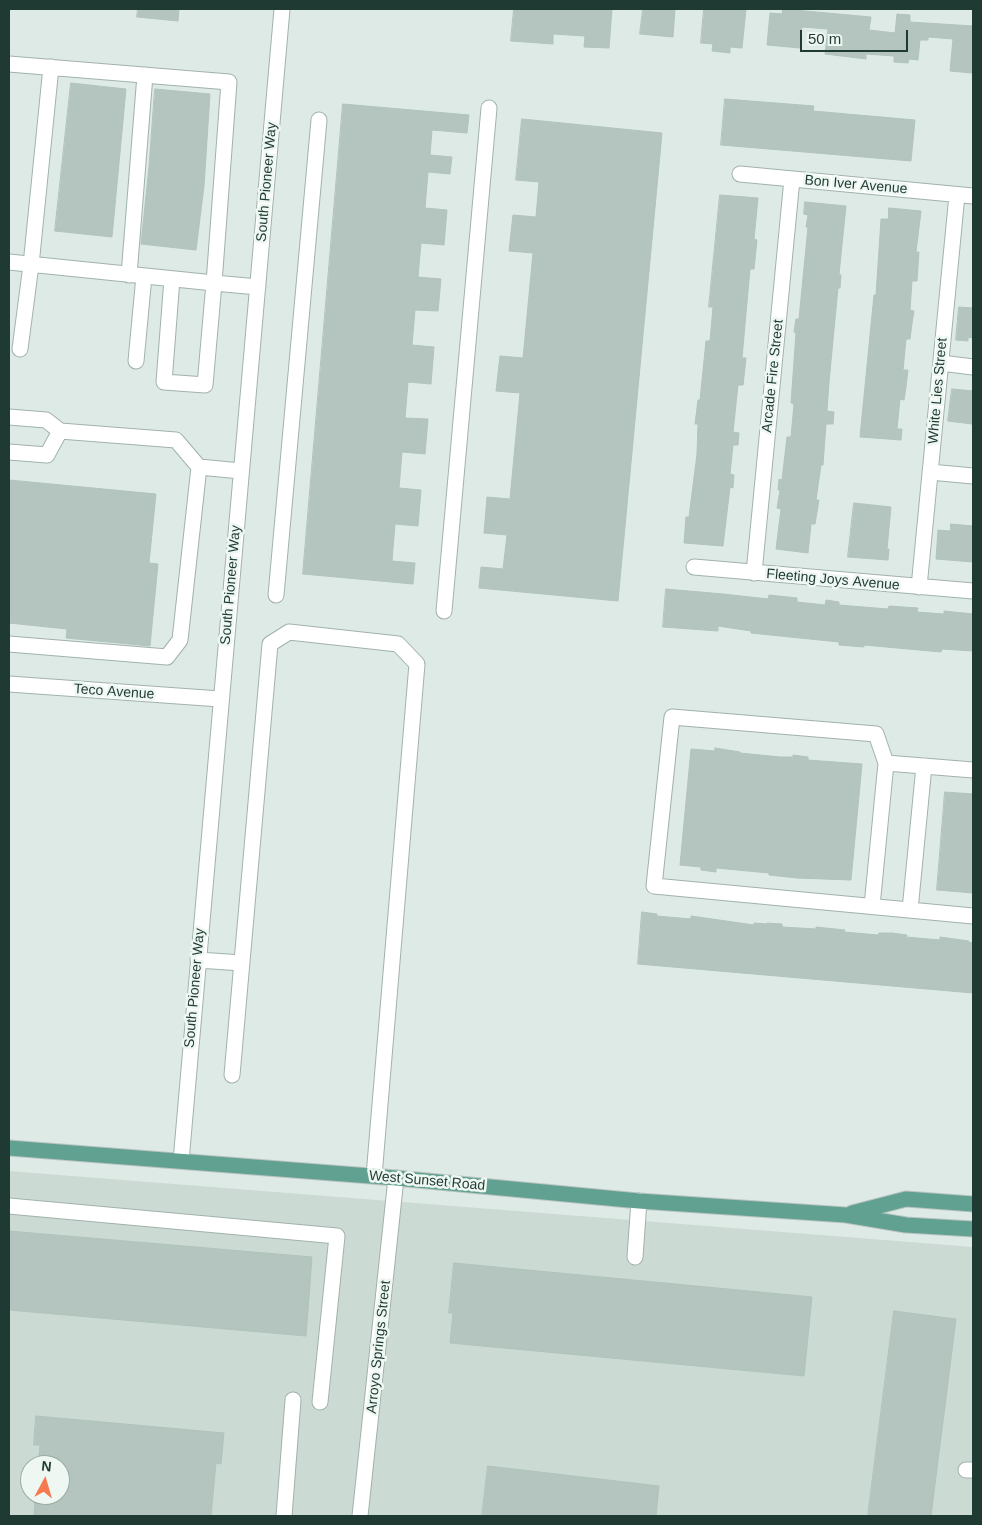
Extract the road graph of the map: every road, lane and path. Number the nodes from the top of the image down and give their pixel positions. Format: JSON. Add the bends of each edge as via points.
{"nodes":[{"id":1,"x":282,"y":9,"type":"edge"},
{"id":2,"x":9,"y":64,"type":"edge"},
{"id":3,"x":51,"y":67,"type":"junction"},
{"id":4,"x":146,"y":75,"type":"junction"},
{"id":5,"x":489,"y":108,"type":"dead end"},
{"id":6,"x":319,"y":120,"type":"dead end"},
{"id":7,"x":740,"y":174,"type":"dead end"},
{"id":8,"x":792,"y":179,"type":"junction"},
{"id":9,"x":957,"y":195,"type":"junction"},
{"id":10,"x":973,"y":196,"type":"edge"},
{"id":11,"x":9,"y":262,"type":"edge"},
{"id":12,"x":31,"y":265,"type":"junction"},
{"id":13,"x":136,"y":275,"type":"junction"},
{"id":14,"x":172,"y":279,"type":"junction"},
{"id":15,"x":214,"y":283,"type":"junction"},
{"id":16,"x":258,"y":287,"type":"junction"},
{"id":17,"x":20,"y":349,"type":"dead end"},
{"id":18,"x":136,"y":360,"type":"dead end"},
{"id":19,"x":941,"y":363,"type":"junction"},
{"id":20,"x":973,"y":367,"type":"edge"},
{"id":21,"x":9,"y":417,"type":"edge"},
{"id":22,"x":60,"y":431,"type":"junction"},
{"id":23,"x":9,"y":452,"type":"edge"},
{"id":24,"x":199,"y":467,"type":"junction"},
{"id":25,"x":241,"y":471,"type":"junction"},
{"id":26,"x":930,"y":472,"type":"junction"},
{"id":27,"x":973,"y":476,"type":"edge"},
{"id":28,"x":694,"y":567,"type":"dead end"},
{"id":29,"x":754,"y":573,"type":"junction"},
{"id":30,"x":919,"y":587,"type":"junction"},
{"id":31,"x":973,"y":591,"type":"edge"},
{"id":32,"x":276,"y":595,"type":"dead end"},
{"id":33,"x":444,"y":611,"type":"dead end"},
{"id":34,"x":9,"y":644,"type":"edge"},
{"id":35,"x":9,"y":684,"type":"edge"},
{"id":36,"x":220,"y":699,"type":"junction"},
{"id":37,"x":886,"y":763,"type":"junction"},
{"id":38,"x":924,"y":766,"type":"junction"},
{"id":39,"x":973,"y":770,"type":"edge"},
{"id":40,"x":872,"y":906,"type":"junction"},
{"id":41,"x":910,"y":910,"type":"junction"},
{"id":42,"x":973,"y":916,"type":"edge"},
{"id":43,"x":198,"y":960,"type":"junction"},
{"id":44,"x":242,"y":963,"type":"junction"},
{"id":45,"x":232,"y":1076,"type":"dead end"},
{"id":46,"x":9,"y":1148,"type":"edge"},
{"id":47,"x":181,"y":1161,"type":"junction"},
{"id":48,"x":374,"y":1176,"type":"junction"},
{"id":49,"x":396,"y":1178,"type":"junction"},
{"id":50,"x":640,"y":1200,"type":"junction"},
{"id":51,"x":973,"y":1204,"type":"edge"},
{"id":52,"x":9,"y":1206,"type":"edge"},
{"id":53,"x":846,"y":1214,"type":"junction"},
{"id":54,"x":973,"y":1229,"type":"edge"},
{"id":55,"x":635,"y":1257,"type":"dead end"},
{"id":56,"x":293,"y":1400,"type":"dead end"},
{"id":57,"x":320,"y":1402,"type":"dead end"},
{"id":58,"x":284,"y":1516,"type":"edge"},
{"id":59,"x":360,"y":1516,"type":"edge"}],
"edges":[{"from":1,"to":16,"type":"street","name":"South Pioneer Way"},
{"from":2,"to":3,"type":"street"},
{"from":3,"to":4,"type":"street"},
{"from":3,"to":12,"type":"street"},
{"from":4,"to":13,"type":"street"},
{"from":4,"to":15,"type":"street","via":[[229,82]]},
{"from":5,"to":33,"type":"street"},
{"from":6,"to":32,"type":"street"},
{"from":7,"to":8,"type":"street","name":"Bon Iver Avenue"},
{"from":8,"to":9,"type":"street","name":"Bon Iver Avenue"},
{"from":8,"to":29,"type":"street","name":"Arcade Fire Street"},
{"from":9,"to":10,"type":"street","name":"Bon Iver Avenue"},
{"from":9,"to":19,"type":"street","name":"White Lies Street"},
{"from":11,"to":12,"type":"street"},
{"from":12,"to":13,"type":"street"},
{"from":12,"to":17,"type":"street"},
{"from":13,"to":14,"type":"street"},
{"from":13,"to":18,"type":"street"},
{"from":14,"to":15,"type":"street"},
{"from":14,"to":15,"type":"street","via":[[164,382],[205,385]]},
{"from":15,"to":16,"type":"street"},
{"from":16,"to":25,"type":"street","name":"South Pioneer Way"},
{"from":19,"to":20,"type":"street"},
{"from":19,"to":26,"type":"street","name":"White Lies Street"},
{"from":21,"to":22,"type":"street","via":[[46,420]]},
{"from":22,"to":23,"type":"street","via":[[47,456]]},
{"from":22,"to":24,"type":"street","via":[[176,440]]},
{"from":24,"to":25,"type":"street"},
{"from":24,"to":34,"type":"street","via":[[180,640],[167,657]]},
{"from":25,"to":36,"type":"street","name":"South Pioneer Way"},
{"from":26,"to":27,"type":"street"},
{"from":26,"to":30,"type":"street","name":"White Lies Street"},
{"from":28,"to":29,"type":"street","name":"Fleeting Joys Avenue"},
{"from":29,"to":30,"type":"street","name":"Fleeting Joys Avenue"},
{"from":30,"to":31,"type":"street","name":"Fleeting Joys Avenue"},
{"from":35,"to":36,"type":"street","name":"Teco Avenue"},
{"from":36,"to":43,"type":"street","name":"South Pioneer Way"},
{"from":37,"to":38,"type":"street"},
{"from":37,"to":40,"type":"street"},
{"from":37,"to":40,"type":"street","via":[[876,734],[672,717],[654,886]]},
{"from":38,"to":39,"type":"street"},
{"from":38,"to":41,"type":"street"},
{"from":40,"to":41,"type":"street"},
{"from":41,"to":42,"type":"street"},
{"from":43,"to":44,"type":"street"},
{"from":43,"to":47,"type":"street","name":"South Pioneer Way"},
{"from":44,"to":45,"type":"street"},
{"from":44,"to":48,"type":"street","via":[[270,644],[289,632],[398,644],[417,664]]},
{"from":46,"to":47,"type":"main road","name":"West Sunset Road"},
{"from":47,"to":48,"type":"main road","name":"West Sunset Road"},
{"from":48,"to":49,"type":"main road","name":"West Sunset Road"},
{"from":49,"to":50,"type":"main road","name":"West Sunset Road"},
{"from":49,"to":59,"type":"street","name":"Arroyo Springs Street"},
{"from":50,"to":53,"type":"main road","name":"West Sunset Road"},
{"from":50,"to":55,"type":"street"},
{"from":51,"to":53,"type":"main road","name":"West Sunset Road","via":[[906,1199]]},
{"from":52,"to":57,"type":"street","via":[[337,1236]]},
{"from":53,"to":54,"type":"main road","name":"West Sunset Road","via":[[906,1225]]},
{"from":56,"to":58,"type":"street"}]}
